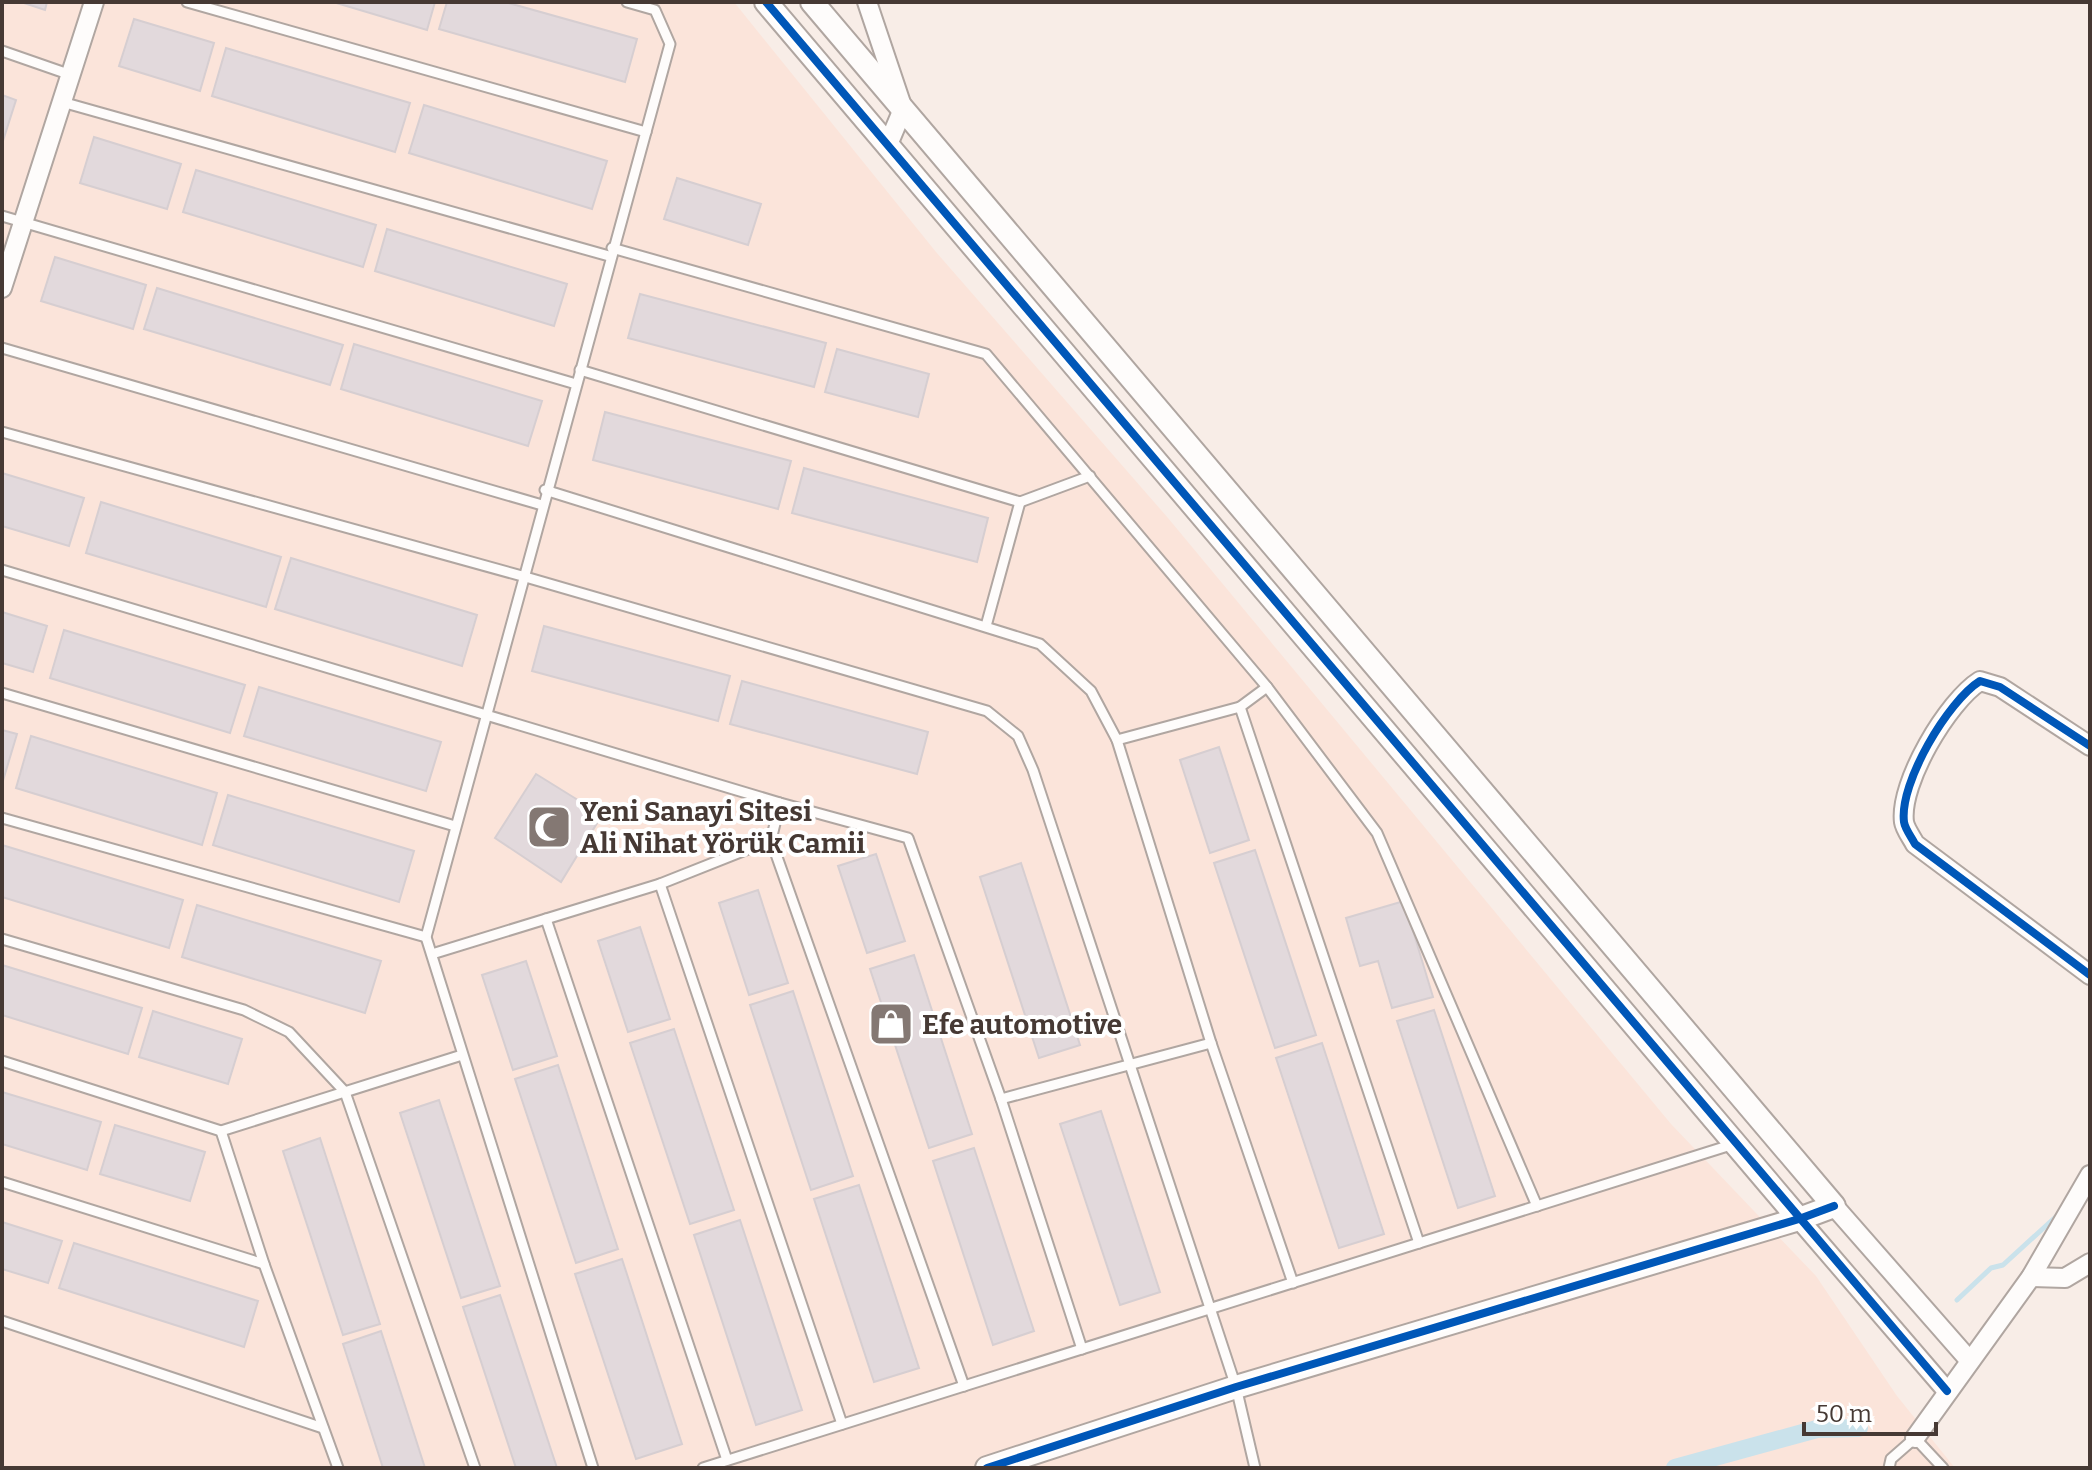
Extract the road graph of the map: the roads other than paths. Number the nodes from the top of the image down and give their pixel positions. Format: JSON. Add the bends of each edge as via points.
{"nodes":[{"id":1,"x":94,"y":2,"type":"edge"},
{"id":2,"x":187,"y":2,"type":"edge"},
{"id":3,"x":627,"y":2,"type":"edge"},
{"id":4,"x":766,"y":2,"type":"edge"},
{"id":5,"x":812,"y":2,"type":"edge"},
{"id":6,"x":867,"y":2,"type":"edge"},
{"id":7,"x":2,"y":51,"type":"edge"},
{"id":8,"x":71,"y":75,"type":"junction"},
{"id":9,"x":62,"y":102,"type":"junction"},
{"id":10,"x":903,"y":109,"type":"junction"},
{"id":11,"x":646,"y":132,"type":"junction"},
{"id":12,"x":887,"y":147,"type":"junction"},
{"id":13,"x":2,"y":216,"type":"edge"},
{"id":14,"x":23,"y":222,"type":"junction"},
{"id":15,"x":610,"y":252,"type":"junction"},
{"id":16,"x":2,"y":288,"type":"edge"},
{"id":17,"x":2,"y":348,"type":"edge"},
{"id":18,"x":580,"y":370,"type":"junction"},
{"id":19,"x":576,"y":384,"type":"junction"},
{"id":20,"x":2,"y":432,"type":"edge"},
{"id":21,"x":1090,"y":476,"type":"junction"},
{"id":22,"x":545,"y":490,"type":"junction"},
{"id":23,"x":1020,"y":502,"type":"junction"},
{"id":24,"x":542,"y":505,"type":"junction"},
{"id":25,"x":2,"y":570,"type":"edge"},
{"id":26,"x":522,"y":576,"type":"junction"},
{"id":27,"x":986,"y":626,"type":"junction"},
{"id":28,"x":1267,"y":687,"type":"junction"},
{"id":29,"x":2,"y":693,"type":"edge"},
{"id":30,"x":1240,"y":707,"type":"junction"},
{"id":31,"x":483,"y":716,"type":"junction"},
{"id":32,"x":1117,"y":740,"type":"junction"},
{"id":33,"x":2090,"y":746,"type":"edge"},
{"id":34,"x":780,"y":803,"type":"junction"},
{"id":35,"x":2,"y":818,"type":"edge"},
{"id":36,"x":455,"y":826,"type":"junction"},
{"id":37,"x":771,"y":840,"type":"junction"},
{"id":38,"x":660,"y":884,"type":"junction"},
{"id":39,"x":546,"y":919,"type":"junction"},
{"id":40,"x":426,"y":937,"type":"junction"},
{"id":41,"x":2,"y":939,"type":"edge"},
{"id":42,"x":432,"y":954,"type":"junction"},
{"id":43,"x":2090,"y":975,"type":"edge"},
{"id":44,"x":1211,"y":1043,"type":"junction"},
{"id":45,"x":462,"y":1055,"type":"junction"},
{"id":46,"x":2,"y":1061,"type":"edge"},
{"id":47,"x":1131,"y":1065,"type":"junction"},
{"id":48,"x":345,"y":1092,"type":"junction"},
{"id":49,"x":1001,"y":1099,"type":"junction"},
{"id":50,"x":221,"y":1131,"type":"junction"},
{"id":51,"x":1735,"y":1144,"type":"junction"},
{"id":52,"x":2090,"y":1175,"type":"edge"},
{"id":53,"x":2,"y":1182,"type":"edge"},
{"id":54,"x":1537,"y":1206,"type":"junction"},
{"id":55,"x":1834,"y":1206,"type":"junction"},
{"id":56,"x":1799,"y":1219,"type":"junction"},
{"id":57,"x":1419,"y":1243,"type":"junction"},
{"id":58,"x":2090,"y":1263,"type":"edge"},
{"id":59,"x":264,"y":1264,"type":"junction"},
{"id":60,"x":2031,"y":1277,"type":"junction"},
{"id":61,"x":1293,"y":1283,"type":"junction"},
{"id":62,"x":1210,"y":1309,"type":"junction"},
{"id":63,"x":2,"y":1321,"type":"edge"},
{"id":64,"x":1082,"y":1349,"type":"junction"},
{"id":65,"x":1970,"y":1361,"type":"junction"},
{"id":66,"x":964,"y":1386,"type":"junction"},
{"id":67,"x":1236,"y":1387,"type":"junction"},
{"id":68,"x":1947,"y":1391,"type":"junction"},
{"id":69,"x":842,"y":1424,"type":"junction"},
{"id":70,"x":323,"y":1428,"type":"junction"},
{"id":71,"x":1915,"y":1438,"type":"junction"},
{"id":72,"x":727,"y":1460,"type":"junction"},
{"id":73,"x":338,"y":1468,"type":"edge"},
{"id":74,"x":475,"y":1468,"type":"edge"},
{"id":75,"x":593,"y":1468,"type":"edge"},
{"id":76,"x":703,"y":1468,"type":"edge"},
{"id":77,"x":987,"y":1468,"type":"edge"},
{"id":78,"x":1255,"y":1468,"type":"edge"},
{"id":79,"x":1889,"y":1468,"type":"edge"},
{"id":80,"x":1943,"y":1468,"type":"edge"}],
"edges":[{"from":1,"to":8,"type":"street"},
{"from":2,"to":11,"type":"lane"},
{"from":3,"to":11,"type":"lane","via":[[655,10],[670,44]]},
{"from":4,"to":12,"type":"street"},
{"from":5,"to":10,"type":"street"},
{"from":6,"to":10,"type":"street"},
{"from":7,"to":8,"type":"lane"},
{"from":8,"to":9,"type":"street"},
{"from":9,"to":14,"type":"street"},
{"from":9,"to":15,"type":"lane"},
{"from":10,"to":12,"type":"street"},
{"from":10,"to":55,"type":"street"},
{"from":11,"to":15,"type":"lane"},
{"from":12,"to":51,"type":"street"},
{"from":13,"to":14,"type":"lane"},
{"from":14,"to":16,"type":"street"},
{"from":14,"to":19,"type":"lane"},
{"from":15,"to":18,"type":"lane"},
{"from":15,"to":21,"type":"lane","via":[[986,354]]},
{"from":17,"to":24,"type":"lane"},
{"from":18,"to":19,"type":"lane"},
{"from":18,"to":23,"type":"lane"},
{"from":19,"to":22,"type":"lane"},
{"from":20,"to":26,"type":"lane"},
{"from":21,"to":23,"type":"lane"},
{"from":21,"to":28,"type":"lane"},
{"from":22,"to":24,"type":"lane"},
{"from":22,"to":27,"type":"lane"},
{"from":23,"to":27,"type":"lane"},
{"from":24,"to":26,"type":"lane"},
{"from":25,"to":31,"type":"lane"},
{"from":26,"to":31,"type":"lane"},
{"from":26,"to":47,"type":"lane","via":[[987,711],[1018,736],[1033,770]]},
{"from":27,"to":32,"type":"lane","via":[[1040,644],[1091,691]]},
{"from":28,"to":30,"type":"lane"},
{"from":28,"to":54,"type":"lane","via":[[1377,833]]},
{"from":29,"to":36,"type":"lane"},
{"from":30,"to":32,"type":"lane"},
{"from":30,"to":57,"type":"lane"},
{"from":31,"to":34,"type":"lane"},
{"from":31,"to":36,"type":"lane"},
{"from":32,"to":44,"type":"lane"},
{"from":33,"to":43,"type":"street","via":[[2000,687],[1980,681],[1965,690],[1943,718],[1908,791],[1904,823],[1915,844]]},
{"from":34,"to":37,"type":"lane"},
{"from":34,"to":49,"type":"lane","via":[[908,838]]},
{"from":35,"to":40,"type":"lane"},
{"from":36,"to":40,"type":"lane"},
{"from":37,"to":38,"type":"lane"},
{"from":37,"to":66,"type":"lane"},
{"from":38,"to":39,"type":"lane"},
{"from":38,"to":69,"type":"lane"},
{"from":39,"to":42,"type":"lane"},
{"from":39,"to":72,"type":"lane"},
{"from":40,"to":42,"type":"lane"},
{"from":41,"to":48,"type":"lane","via":[[244,1010],[289,1032]]},
{"from":42,"to":45,"type":"lane"},
{"from":44,"to":47,"type":"lane"},
{"from":44,"to":61,"type":"lane"},
{"from":45,"to":48,"type":"lane"},
{"from":45,"to":75,"type":"lane"},
{"from":46,"to":50,"type":"lane"},
{"from":47,"to":49,"type":"lane"},
{"from":47,"to":62,"type":"lane"},
{"from":48,"to":50,"type":"lane"},
{"from":48,"to":74,"type":"lane"},
{"from":49,"to":64,"type":"lane"},
{"from":50,"to":59,"type":"lane"},
{"from":51,"to":54,"type":"lane"},
{"from":51,"to":56,"type":"street"},
{"from":52,"to":60,"type":"street"},
{"from":53,"to":59,"type":"lane"},
{"from":54,"to":57,"type":"lane"},
{"from":55,"to":56,"type":"street"},
{"from":55,"to":65,"type":"street"},
{"from":56,"to":67,"type":"street"},
{"from":56,"to":68,"type":"street"},
{"from":57,"to":61,"type":"lane"},
{"from":58,"to":60,"type":"street","via":[[2065,1278]]},
{"from":59,"to":70,"type":"lane"},
{"from":60,"to":65,"type":"street"},
{"from":61,"to":62,"type":"lane"},
{"from":62,"to":64,"type":"lane"},
{"from":62,"to":67,"type":"lane"},
{"from":63,"to":70,"type":"lane"},
{"from":64,"to":66,"type":"lane"},
{"from":65,"to":68,"type":"street"},
{"from":66,"to":69,"type":"lane"},
{"from":67,"to":77,"type":"street"},
{"from":67,"to":78,"type":"lane"},
{"from":68,"to":71,"type":"street"},
{"from":69,"to":72,"type":"lane"},
{"from":70,"to":73,"type":"lane"},
{"from":71,"to":79,"type":"lane","via":[[1891,1459]]},
{"from":71,"to":80,"type":"lane"},
{"from":72,"to":76,"type":"lane"}]}
